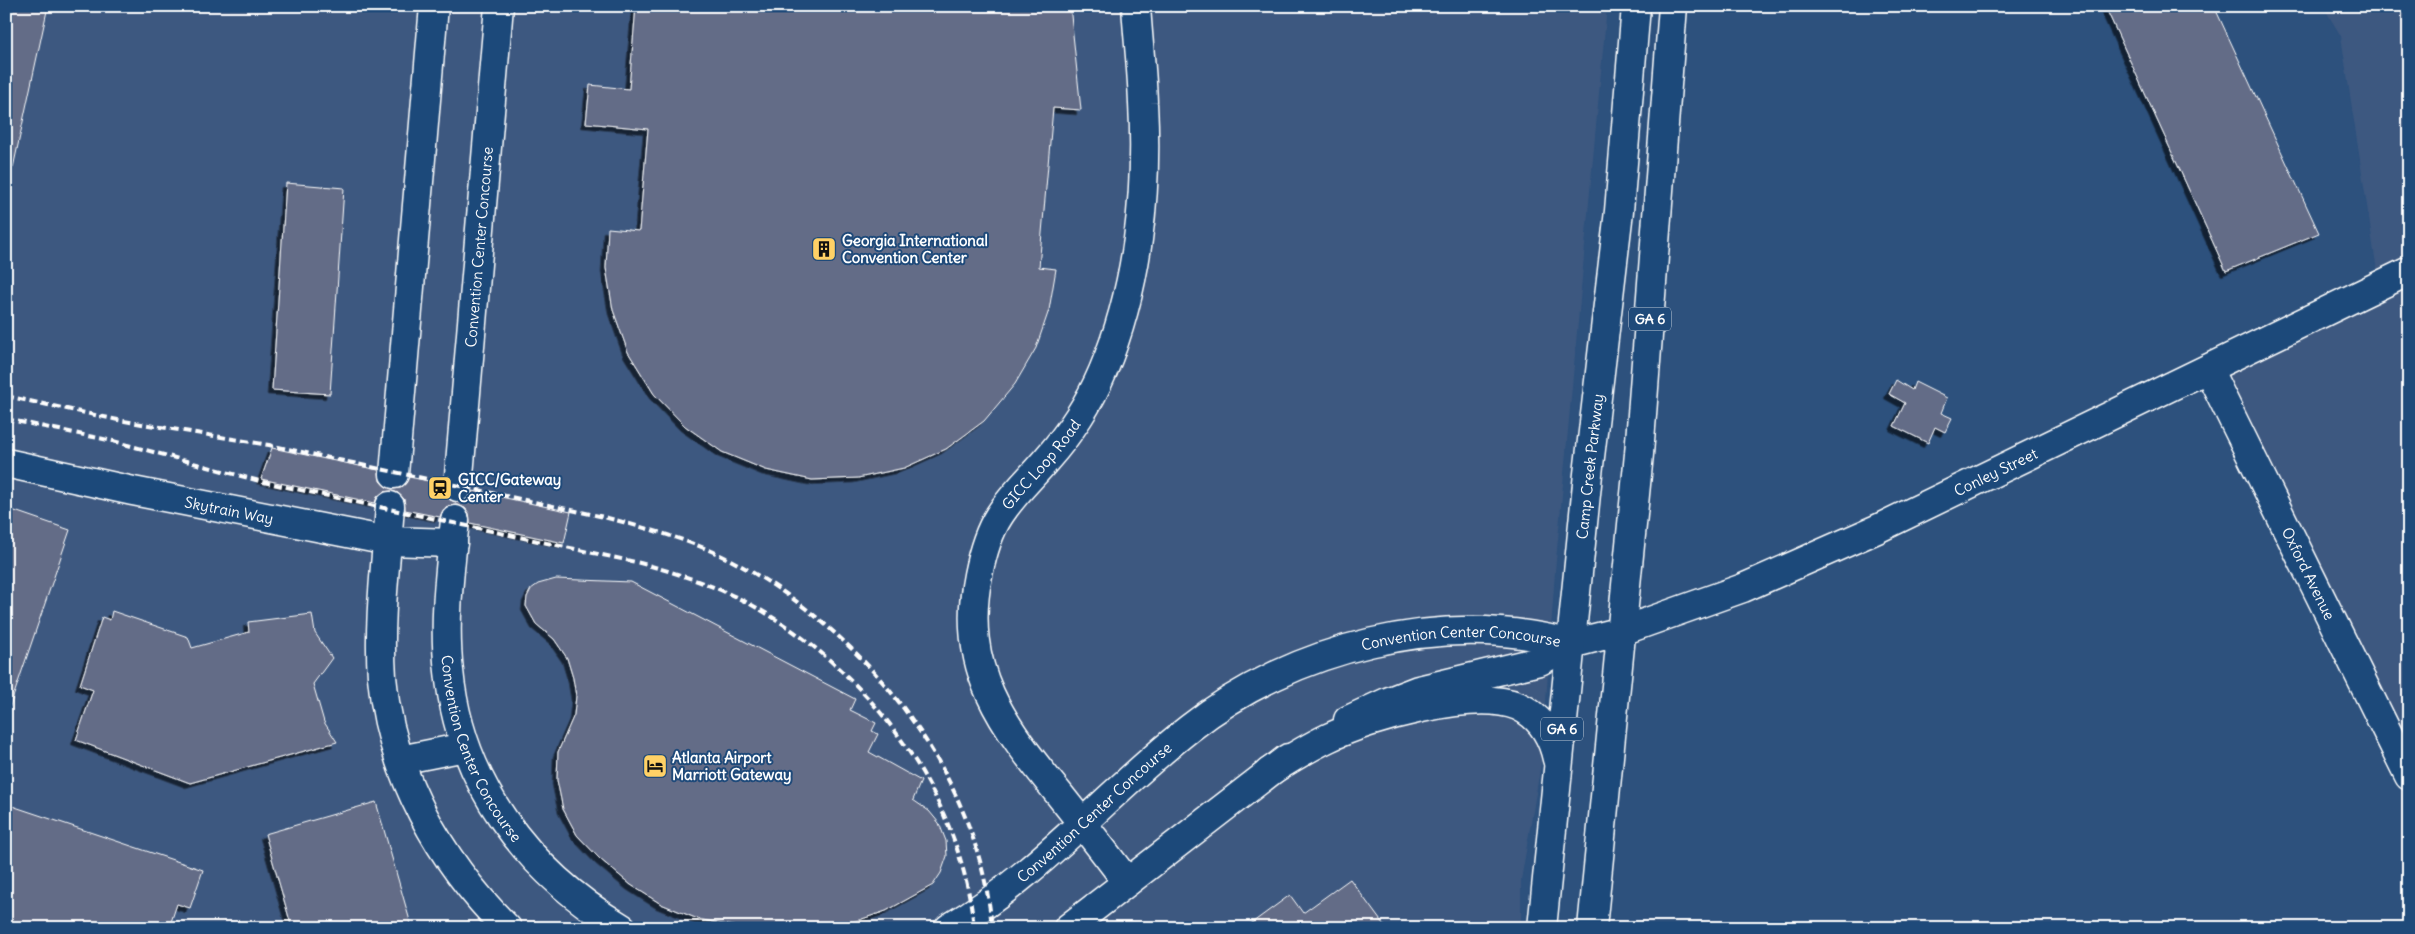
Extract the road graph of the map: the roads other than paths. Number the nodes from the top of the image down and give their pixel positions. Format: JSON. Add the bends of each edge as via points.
{"nodes":[{"id":1,"x":434,"y":6,"type":"edge"},
{"id":2,"x":499,"y":6,"type":"edge"},
{"id":3,"x":1136,"y":6,"type":"edge"},
{"id":4,"x":1636,"y":6,"type":"edge"},
{"id":5,"x":1673,"y":6,"type":"edge"},
{"id":6,"x":2409,"y":271,"type":"edge"},
{"id":7,"x":2208,"y":369,"type":"junction"},
{"id":8,"x":6,"y":463,"type":"edge"},
{"id":9,"x":394,"y":474,"type":"dead end"},
{"id":10,"x":458,"y":487,"type":"dead end"},
{"id":11,"x":390,"y":506,"type":"dead end"},
{"id":12,"x":454,"y":532,"type":"joint"},
{"id":13,"x":388,"y":541,"type":"junction"},
{"id":14,"x":1622,"y":631,"type":"junction"},
{"id":15,"x":1571,"y":644,"type":"junction"},
{"id":16,"x":465,"y":747,"type":"junction"},
{"id":17,"x":400,"y":760,"type":"junction"},
{"id":18,"x":1558,"y":764,"type":"junction"},
{"id":19,"x":1268,"y":772,"type":"junction"},
{"id":20,"x":2409,"y":776,"type":"edge"},
{"id":21,"x":1604,"y":803,"type":"junction"},
{"id":22,"x":1082,"y":822,"type":"junction"},
{"id":23,"x":1127,"y":882,"type":"junction"},
{"id":24,"x":591,"y":921,"type":"edge"},
{"id":25,"x":507,"y":928,"type":"edge"},
{"id":26,"x":622,"y":928,"type":"edge"},
{"id":27,"x":949,"y":928,"type":"edge"},
{"id":28,"x":1068,"y":928,"type":"edge"},
{"id":29,"x":1542,"y":928,"type":"edge"},
{"id":30,"x":1592,"y":928,"type":"edge"},
{"id":31,"x":1609,"y":928,"type":"edge"}],
"edges":[{"from":1,"to":9,"type":"street"},
{"from":2,"to":10,"type":"street","name":"Convention Center Concourse"},
{"from":3,"to":22,"type":"street","name":"GICC Loop Road","via":[[1143,103],[1141,201],[1135,255],[1119,325],[1104,369],[1084,409],[1070,431],[998,517],[981,563],[973,620],[984,683],[999,715]]},
{"from":4,"to":15,"type":"street","name":"Camp Creek Parkway","number":"GA 6","via":[[1618,212]]},
{"from":5,"to":14,"type":"street","number":"GA 6","via":[[1639,454]]},
{"from":6,"to":7,"type":"street","name":"Conley Street"},
{"from":7,"to":14,"type":"street","name":"Conley Street","via":[[1877,529],[1742,588]]},
{"from":7,"to":20,"type":"street","name":"Oxford Avenue"},
{"from":8,"to":13,"type":"street","name":"Skytrain Way"},
{"from":11,"to":13,"type":"street"},
{"from":12,"to":13,"type":"street","name":"Skytrain Way"},
{"from":12,"to":16,"type":"street","name":"Convention Center Concourse","via":[[447,632],[448,671]]},
{"from":13,"to":17,"type":"street","via":[[381,632],[382,678]]},
{"from":14,"to":15,"type":"street","name":"Conley Street"},
{"from":14,"to":21,"type":"street","number":"GA 6"},
{"from":15,"to":18,"type":"street","name":"Camp Creek Parkway","number":"GA 6"},
{"from":15,"to":19,"type":"street","name":"Convention Center Concourse","via":[[1540,661],[1418,690],[1386,702],[1325,733]]},
{"from":15,"to":22,"type":"street","name":"Convention Center Concourse","via":[[1541,636],[1449,632],[1367,644],[1327,655],[1254,687],[1221,706],[1189,728]]},
{"from":16,"to":17,"type":"street"},
{"from":16,"to":24,"type":"street","name":"Convention Center Concourse","via":[[503,820]]},
{"from":17,"to":25,"type":"street","via":[[422,814],[448,859],[479,900]]},
{"from":18,"to":19,"type":"street","via":[[1554,742],[1536,717],[1518,706],[1500,701],[1479,701],[1420,709],[1358,725],[1329,737]]},
{"from":18,"to":29,"type":"street","name":"Camp Creek Parkway","number":"GA 6"},
{"from":19,"to":23,"type":"street","name":"Convention Center Concourse"},
{"from":21,"to":30,"type":"street","number":"GA 6"},
{"from":21,"to":31,"type":"street"},
{"from":22,"to":23,"type":"street","name":"GICC Loop Road"},
{"from":22,"to":27,"type":"street","name":"Convention Center Concourse","via":[[998,895]]},
{"from":23,"to":28,"type":"street","name":"Convention Center Concourse"},
{"from":24,"to":26,"type":"street","name":"Convention Center Concourse"}]}
